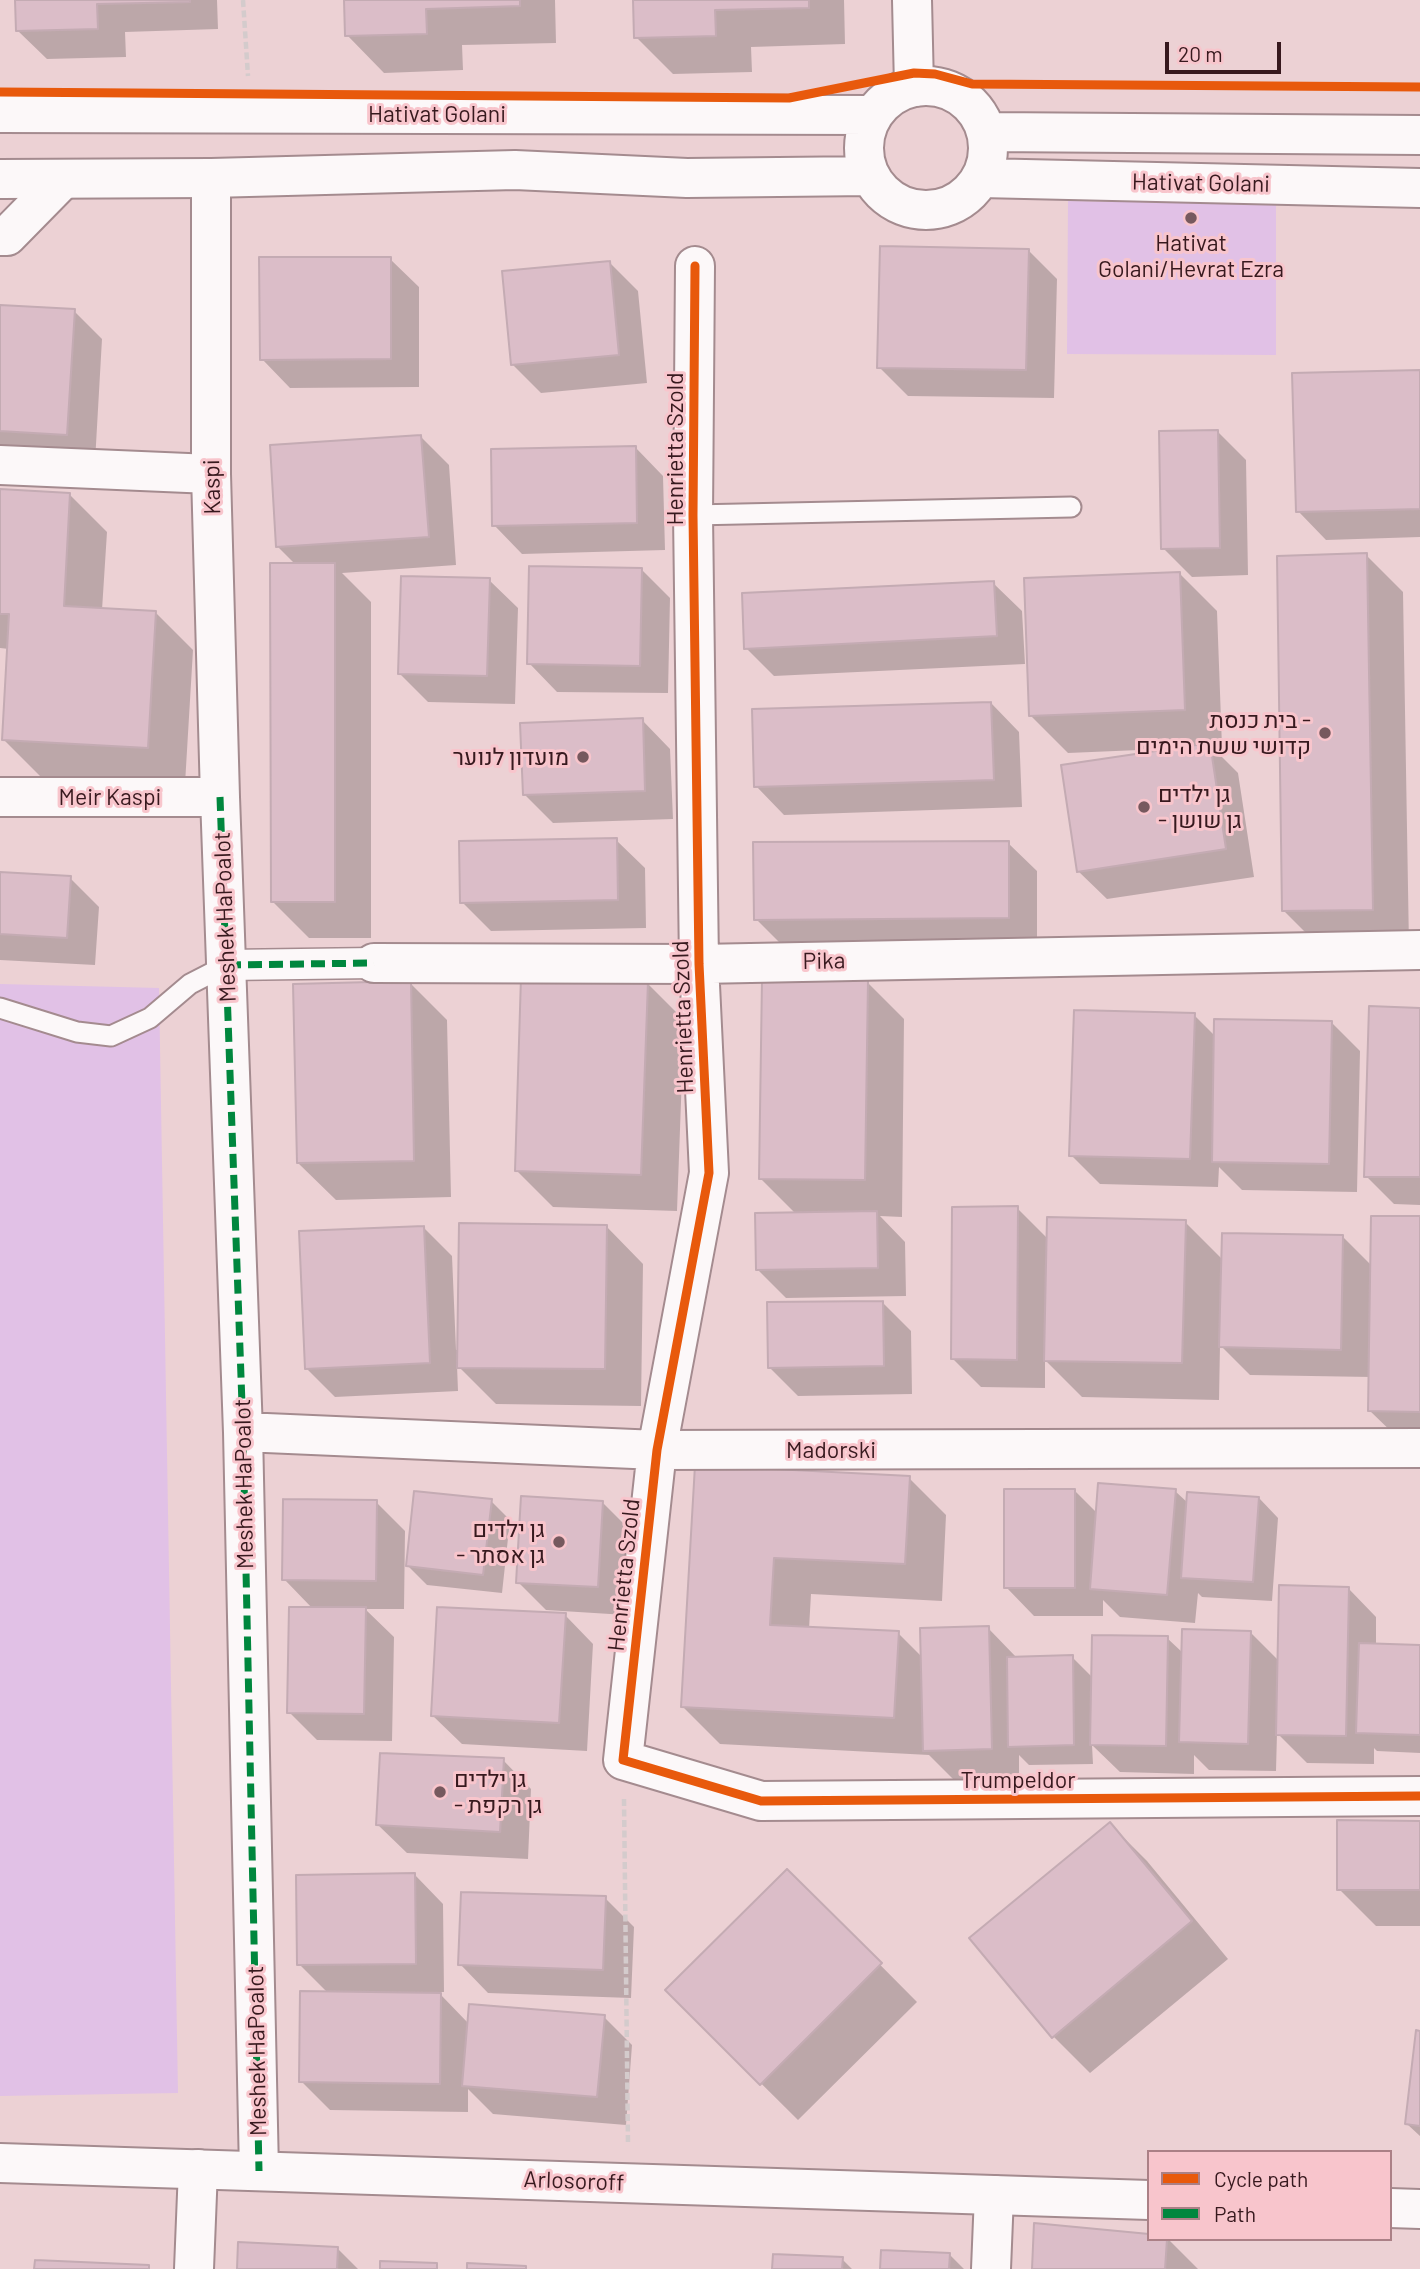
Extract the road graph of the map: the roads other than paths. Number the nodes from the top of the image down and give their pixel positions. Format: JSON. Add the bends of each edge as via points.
{"nodes":[{"id":1,"x":912,"y":0,"type":"edge"},
{"id":2,"x":914,"y":87,"type":"junction"},
{"id":3,"x":0,"y":113,"type":"edge"},
{"id":4,"x":873,"y":116,"type":"junction"},
{"id":5,"x":987,"y":132,"type":"junction"},
{"id":6,"x":1420,"y":135,"type":"edge"},
{"id":7,"x":870,"y":176,"type":"junction"},
{"id":8,"x":211,"y":178,"type":"junction"},
{"id":9,"x":981,"y":178,"type":"junction"},
{"id":10,"x":0,"y":179,"type":"edge"},
{"id":11,"x":62,"y":180,"type":"junction"},
{"id":12,"x":1420,"y":188,"type":"edge"},
{"id":13,"x":0,"y":236,"type":"edge"},
{"id":14,"x":695,"y":266,"type":"dead end"},
{"id":15,"x":0,"y":465,"type":"edge"},
{"id":16,"x":212,"y":474,"type":"junction"},
{"id":17,"x":1071,"y":507,"type":"dead end"},
{"id":18,"x":693,"y":515,"type":"junction"},
{"id":19,"x":0,"y":797,"type":"edge"},
{"id":20,"x":220,"y":797,"type":"junction"},
{"id":21,"x":1420,"y":950,"type":"edge"},
{"id":22,"x":374,"y":963,"type":"joint"},
{"id":23,"x":699,"y":964,"type":"junction"},
{"id":24,"x":227,"y":965,"type":"junction"},
{"id":25,"x":0,"y":1009,"type":"edge"},
{"id":26,"x":243,"y":1432,"type":"junction"},
{"id":27,"x":1420,"y":1448,"type":"edge"},
{"id":28,"x":657,"y":1450,"type":"junction"},
{"id":29,"x":623,"y":1760,"type":"joint"},
{"id":30,"x":1420,"y":1796,"type":"edge"},
{"id":31,"x":0,"y":2163,"type":"edge"},
{"id":32,"x":198,"y":2169,"type":"junction"},
{"id":33,"x":259,"y":2171,"type":"junction"},
{"id":34,"x":994,"y":2194,"type":"junction"},
{"id":35,"x":1147,"y":2200,"type":"edge"},
{"id":36,"x":1392,"y":2208,"type":"edge"},
{"id":37,"x":1420,"y":2208,"type":"edge"},
{"id":38,"x":194,"y":2269,"type":"edge"},
{"id":39,"x":991,"y":2269,"type":"edge"}],
"edges":[{"from":1,"to":2,"type":"street"},
{"from":2,"to":4,"type":"street","via":[[895,93]]},
{"from":2,"to":5,"type":"street","via":[[952,91],[979,115]]},
{"from":3,"to":4,"type":"street","name":"Hativat Golani"},
{"from":4,"to":7,"type":"street","via":[[865,135],[864,156]]},
{"from":5,"to":6,"type":"street"},
{"from":5,"to":9,"type":"street","via":[[989,148]]},
{"from":7,"to":8,"type":"street","via":[[687,178],[515,170]]},
{"from":7,"to":9,"type":"street","via":[[897,204],[916,210],[954,204]]},
{"from":8,"to":11,"type":"street"},
{"from":8,"to":16,"type":"street","name":"Kaspi"},
{"from":9,"to":12,"type":"street","name":"Hativat Golani"},
{"from":10,"to":11,"type":"street"},
{"from":11,"to":13,"type":"street","via":[[7,236]]},
{"from":14,"to":18,"type":"street","name":"Henrietta Szold"},
{"from":15,"to":16,"type":"street"},
{"from":16,"to":20,"type":"street","name":"Kaspi"},
{"from":17,"to":18,"type":"lane"},
{"from":18,"to":23,"type":"street","name":"Henrietta Szold"},
{"from":19,"to":20,"type":"street","name":"Meir Kaspi"},
{"from":20,"to":24,"type":"street","name":"Meshek HaPoalot"},
{"from":21,"to":23,"type":"street","name":"Pika"},
{"from":22,"to":23,"type":"street","name":"Pika"},
{"from":22,"to":24,"type":"street","name":"Pika"},
{"from":23,"to":28,"type":"street","name":"Henrietta Szold","via":[[709,1173]]},
{"from":24,"to":25,"type":"lane","via":[[190,984],[150,1018],[111,1035],[77,1032]]},
{"from":24,"to":26,"type":"street","name":"Meshek HaPoalot"},
{"from":26,"to":28,"type":"street","name":"Madorski"},
{"from":26,"to":33,"type":"street","name":"Meshek HaPoalot"},
{"from":27,"to":28,"type":"street","name":"Madorski"},
{"from":28,"to":29,"type":"street","name":"Henrietta Szold"},
{"from":29,"to":30,"type":"street","name":"Trumpeldor","via":[[761,1801]]},
{"from":31,"to":32,"type":"street","name":"Arlosoroff"},
{"from":32,"to":33,"type":"street","name":"Arlosoroff"},
{"from":32,"to":38,"type":"street"},
{"from":33,"to":34,"type":"street","name":"Arlosoroff"},
{"from":34,"to":35,"type":"street","name":"Arlosoroff"},
{"from":34,"to":39,"type":"street"},
{"from":36,"to":37,"type":"street"}]}
